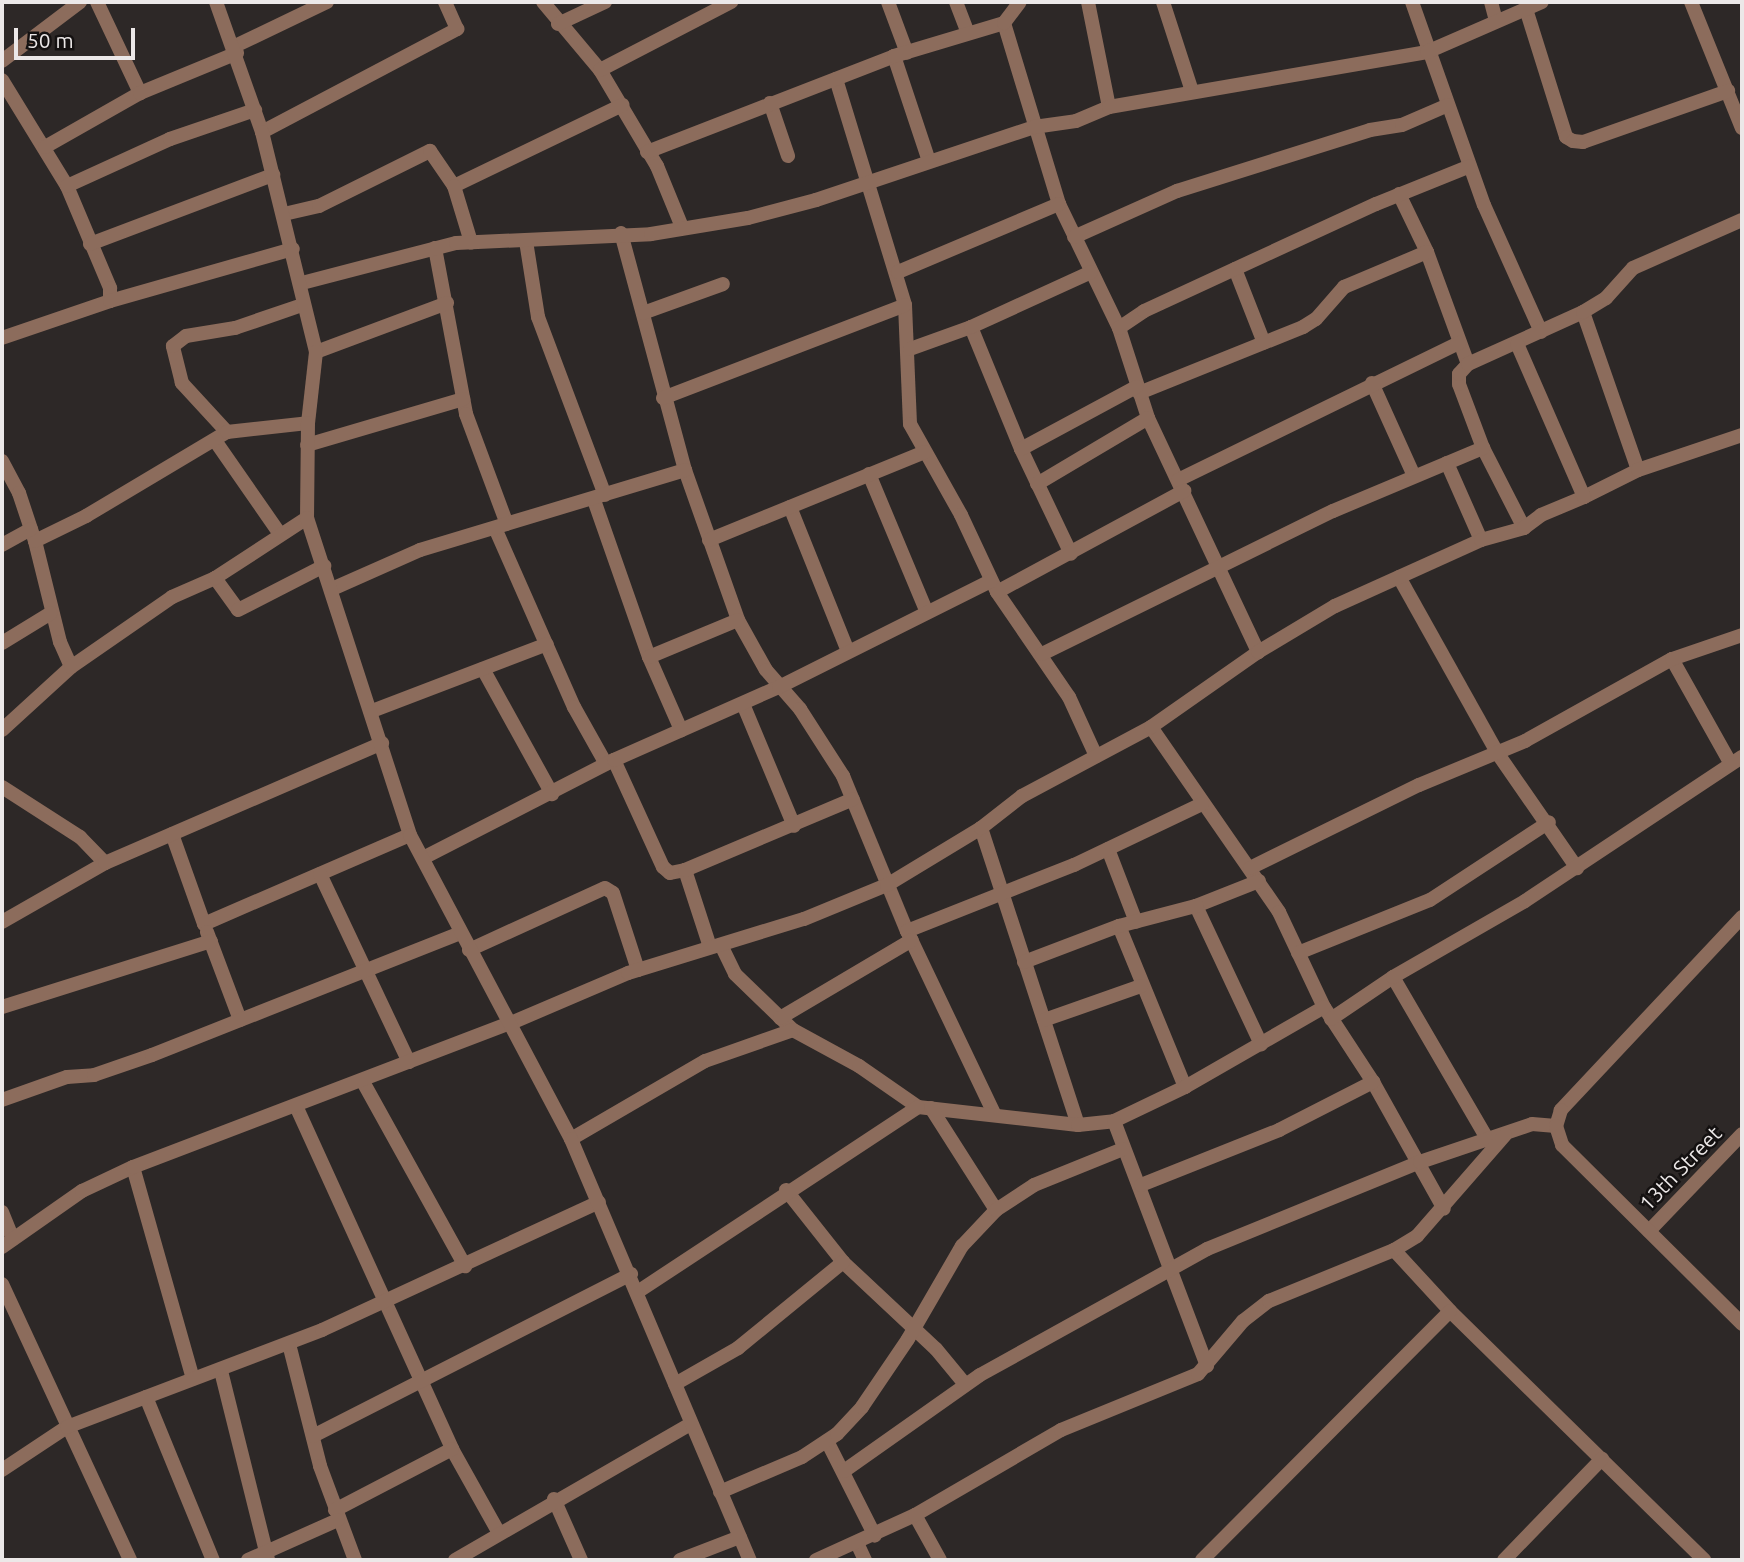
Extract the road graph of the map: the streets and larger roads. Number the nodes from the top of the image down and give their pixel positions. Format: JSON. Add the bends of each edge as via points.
{"nodes":[{"id":1,"x":79,"y":2,"type":"edge"},
{"id":2,"x":97,"y":2,"type":"edge"},
{"id":3,"x":216,"y":2,"type":"edge"},
{"id":4,"x":327,"y":2,"type":"edge"},
{"id":5,"x":445,"y":2,"type":"edge"},
{"id":6,"x":543,"y":2,"type":"edge"},
{"id":7,"x":605,"y":2,"type":"edge"},
{"id":8,"x":731,"y":2,"type":"edge"},
{"id":9,"x":888,"y":2,"type":"edge"},
{"id":10,"x":956,"y":2,"type":"edge"},
{"id":11,"x":1020,"y":2,"type":"edge"},
{"id":12,"x":1088,"y":2,"type":"edge"},
{"id":13,"x":1163,"y":2,"type":"edge"},
{"id":14,"x":1412,"y":2,"type":"edge"},
{"id":15,"x":1491,"y":2,"type":"edge"},
{"id":16,"x":1542,"y":2,"type":"edge"},
{"id":17,"x":1691,"y":2,"type":"edge"},
{"id":18,"x":1526,"y":9,"type":"junction"},
{"id":19,"x":1496,"y":21,"type":"junction"},
{"id":20,"x":1004,"y":23,"type":"junction"},
{"id":21,"x":558,"y":24,"type":"junction"},
{"id":22,"x":968,"y":33,"type":"junction"},
{"id":23,"x":236,"y":50,"type":"junction"},
{"id":24,"x":1427,"y":52,"type":"junction"},
{"id":25,"x":901,"y":55,"type":"junction"},
{"id":26,"x":2,"y":61,"type":"edge"},
{"id":27,"x":600,"y":70,"type":"junction"},
{"id":28,"x":836,"y":79,"type":"junction"},
{"id":29,"x":2,"y":80,"type":"edge"},
{"id":30,"x":1192,"y":91,"type":"junction"},
{"id":31,"x":1728,"y":91,"type":"junction"},
{"id":32,"x":140,"y":93,"type":"junction"},
{"id":33,"x":771,"y":103,"type":"junction"},
{"id":34,"x":622,"y":105,"type":"junction"},
{"id":35,"x":1448,"y":105,"type":"junction"},
{"id":36,"x":1108,"y":107,"type":"junction"},
{"id":37,"x":255,"y":110,"type":"junction"},
{"id":38,"x":1034,"y":127,"type":"junction"},
{"id":39,"x":1742,"y":128,"type":"edge"},
{"id":40,"x":262,"y":132,"type":"junction"},
{"id":41,"x":45,"y":146,"type":"junction"},
{"id":42,"x":647,"y":152,"type":"junction"},
{"id":43,"x":788,"y":156,"type":"dead end"},
{"id":44,"x":929,"y":161,"type":"junction"},
{"id":45,"x":1470,"y":166,"type":"junction"},
{"id":46,"x":273,"y":174,"type":"junction"},
{"id":47,"x":870,"y":183,"type":"junction"},
{"id":48,"x":67,"y":186,"type":"junction"},
{"id":49,"x":454,"y":186,"type":"junction"},
{"id":50,"x":1399,"y":194,"type":"junction"},
{"id":51,"x":1059,"y":204,"type":"junction"},
{"id":52,"x":284,"y":214,"type":"junction"},
{"id":53,"x":1742,"y":220,"type":"edge"},
{"id":54,"x":682,"y":227,"type":"junction"},
{"id":55,"x":621,"y":233,"type":"junction"},
{"id":56,"x":1074,"y":237,"type":"junction"},
{"id":57,"x":526,"y":241,"type":"junction"},
{"id":58,"x":471,"y":242,"type":"junction"},
{"id":59,"x":90,"y":244,"type":"junction"},
{"id":60,"x":435,"y":248,"type":"junction"},
{"id":61,"x":293,"y":249,"type":"junction"},
{"id":62,"x":1427,"y":252,"type":"junction"},
{"id":63,"x":1235,"y":269,"type":"junction"},
{"id":64,"x":898,"y":272,"type":"junction"},
{"id":65,"x":1091,"y":272,"type":"junction"},
{"id":66,"x":302,"y":283,"type":"junction"},
{"id":67,"x":723,"y":284,"type":"dead end"},
{"id":68,"x":110,"y":301,"type":"junction"},
{"id":69,"x":447,"y":303,"type":"junction"},
{"id":70,"x":302,"y":305,"type":"junction"},
{"id":71,"x":905,"y":305,"type":"junction"},
{"id":72,"x":1583,"y":312,"type":"junction"},
{"id":73,"x":643,"y":313,"type":"junction"},
{"id":74,"x":971,"y":327,"type":"junction"},
{"id":75,"x":1119,"y":328,"type":"junction"},
{"id":76,"x":1541,"y":332,"type":"junction"},
{"id":77,"x":2,"y":338,"type":"edge"},
{"id":78,"x":1264,"y":343,"type":"junction"},
{"id":79,"x":1459,"y":344,"type":"junction"},
{"id":80,"x":1517,"y":344,"type":"junction"},
{"id":81,"x":910,"y":349,"type":"junction"},
{"id":82,"x":316,"y":352,"type":"junction"},
{"id":83,"x":1468,"y":364,"type":"junction"},
{"id":84,"x":1372,"y":383,"type":"junction"},
{"id":85,"x":1138,"y":390,"type":"junction"},
{"id":86,"x":663,"y":398,"type":"junction"},
{"id":87,"x":463,"y":399,"type":"junction"},
{"id":88,"x":1148,"y":418,"type":"junction"},
{"id":89,"x":308,"y":423,"type":"junction"},
{"id":90,"x":228,"y":432,"type":"junction"},
{"id":91,"x":1742,"y":435,"type":"edge"},
{"id":92,"x":216,"y":442,"type":"junction"},
{"id":93,"x":307,"y":445,"type":"junction"},
{"id":94,"x":1483,"y":448,"type":"junction"},
{"id":95,"x":1021,"y":449,"type":"junction"},
{"id":96,"x":925,"y":452,"type":"junction"},
{"id":97,"x":2,"y":461,"type":"edge"},
{"id":98,"x":1447,"y":463,"type":"junction"},
{"id":99,"x":685,"y":470,"type":"junction"},
{"id":100,"x":1638,"y":470,"type":"junction"},
{"id":101,"x":869,"y":474,"type":"junction"},
{"id":102,"x":1414,"y":476,"type":"junction"},
{"id":103,"x":1037,"y":484,"type":"junction"},
{"id":104,"x":1181,"y":485,"type":"junction"},
{"id":105,"x":1584,"y":497,"type":"junction"},
{"id":106,"x":599,"y":498,"type":"junction"},
{"id":107,"x":790,"y":507,"type":"junction"},
{"id":108,"x":307,"y":517,"type":"junction"},
{"id":109,"x":501,"y":526,"type":"junction"},
{"id":110,"x":1524,"y":528,"type":"junction"},
{"id":111,"x":280,"y":534,"type":"junction"},
{"id":112,"x":33,"y":535,"type":"junction"},
{"id":113,"x":709,"y":540,"type":"junction"},
{"id":114,"x":1481,"y":540,"type":"junction"},
{"id":115,"x":2,"y":545,"type":"edge"},
{"id":116,"x":1071,"y":554,"type":"junction"},
{"id":117,"x":324,"y":566,"type":"junction"},
{"id":118,"x":1216,"y":568,"type":"junction"},
{"id":119,"x":1399,"y":577,"type":"junction"},
{"id":120,"x":215,"y":578,"type":"junction"},
{"id":121,"x":994,"y":586,"type":"junction"},
{"id":122,"x":332,"y":589,"type":"junction"},
{"id":123,"x":926,"y":610,"type":"junction"},
{"id":124,"x":51,"y":612,"type":"junction"},
{"id":125,"x":738,"y":620,"type":"junction"},
{"id":126,"x":1742,"y":635,"type":"edge"},
{"id":127,"x":2,"y":643,"type":"edge"},
{"id":128,"x":547,"y":644,"type":"junction"},
{"id":129,"x":848,"y":651,"type":"junction"},
{"id":130,"x":1258,"y":652,"type":"junction"},
{"id":131,"x":1042,"y":654,"type":"junction"},
{"id":132,"x":649,"y":657,"type":"junction"},
{"id":133,"x":1672,"y":659,"type":"junction"},
{"id":134,"x":71,"y":667,"type":"junction"},
{"id":135,"x":483,"y":668,"type":"junction"},
{"id":136,"x":779,"y":687,"type":"junction"},
{"id":137,"x":743,"y":704,"type":"junction"},
{"id":138,"x":372,"y":711,"type":"junction"},
{"id":139,"x":1151,"y":727,"type":"junction"},
{"id":140,"x":2,"y":730,"type":"edge"},
{"id":141,"x":681,"y":730,"type":"junction"},
{"id":142,"x":382,"y":743,"type":"junction"},
{"id":143,"x":1499,"y":754,"type":"junction"},
{"id":144,"x":1096,"y":756,"type":"junction"},
{"id":145,"x":1736,"y":761,"type":"edge"},
{"id":146,"x":610,"y":762,"type":"junction"},
{"id":147,"x":2,"y":787,"type":"edge"},
{"id":148,"x":552,"y":794,"type":"junction"},
{"id":149,"x":853,"y":799,"type":"junction"},
{"id":150,"x":1202,"y":804,"type":"junction"},
{"id":151,"x":1549,"y":822,"type":"junction"},
{"id":152,"x":794,"y":826,"type":"junction"},
{"id":153,"x":981,"y":828,"type":"junction"},
{"id":154,"x":172,"y":834,"type":"junction"},
{"id":155,"x":410,"y":835,"type":"junction"},
{"id":156,"x":1108,"y":849,"type":"junction"},
{"id":157,"x":423,"y":858,"type":"junction"},
{"id":158,"x":105,"y":863,"type":"junction"},
{"id":159,"x":1250,"y":867,"type":"junction"},
{"id":160,"x":1577,"y":868,"type":"junction"},
{"id":161,"x":685,"y":870,"type":"junction"},
{"id":162,"x":320,"y":874,"type":"junction"},
{"id":163,"x":1259,"y":881,"type":"junction"},
{"id":164,"x":887,"y":885,"type":"junction"},
{"id":165,"x":1003,"y":895,"type":"junction"},
{"id":166,"x":1196,"y":906,"type":"junction"},
{"id":167,"x":1742,"y":917,"type":"edge"},
{"id":168,"x":2,"y":922,"type":"edge"},
{"id":169,"x":1136,"y":922,"type":"junction"},
{"id":170,"x":204,"y":924,"type":"junction"},
{"id":171,"x":1119,"y":926,"type":"junction"},
{"id":172,"x":460,"y":933,"type":"junction"},
{"id":173,"x":910,"y":936,"type":"junction"},
{"id":174,"x":211,"y":941,"type":"junction"},
{"id":175,"x":716,"y":946,"type":"junction"},
{"id":176,"x":469,"y":950,"type":"junction"},
{"id":177,"x":1298,"y":953,"type":"junction"},
{"id":178,"x":1024,"y":962,"type":"junction"},
{"id":179,"x":365,"y":970,"type":"junction"},
{"id":180,"x":638,"y":970,"type":"junction"},
{"id":181,"x":1392,"y":977,"type":"junction"},
{"id":182,"x":1141,"y":986,"type":"junction"},
{"id":183,"x":2,"y":1007,"type":"edge"},
{"id":184,"x":1328,"y":1013,"type":"junction"},
{"id":185,"x":780,"y":1018,"type":"junction"},
{"id":186,"x":240,"y":1020,"type":"junction"},
{"id":187,"x":1044,"y":1020,"type":"junction"},
{"id":188,"x":511,"y":1023,"type":"junction"},
{"id":189,"x":793,"y":1030,"type":"junction"},
{"id":190,"x":1261,"y":1044,"type":"junction"},
{"id":191,"x":409,"y":1062,"type":"junction"},
{"id":192,"x":362,"y":1080,"type":"junction"},
{"id":193,"x":1373,"y":1082,"type":"junction"},
{"id":194,"x":1185,"y":1087,"type":"junction"},
{"id":195,"x":2,"y":1100,"type":"edge"},
{"id":196,"x":296,"y":1106,"type":"junction"},
{"id":197,"x":925,"y":1107,"type":"junction"},
{"id":198,"x":994,"y":1113,"type":"junction"},
{"id":199,"x":1114,"y":1121,"type":"junction"},
{"id":200,"x":1078,"y":1125,"type":"junction"},
{"id":201,"x":1556,"y":1126,"type":"junction"},
{"id":202,"x":1742,"y":1134,"type":"edge"},
{"id":203,"x":1505,"y":1135,"type":"junction"},
{"id":204,"x":571,"y":1139,"type":"junction"},
{"id":205,"x":1488,"y":1140,"type":"junction"},
{"id":206,"x":1123,"y":1149,"type":"junction"},
{"id":207,"x":1420,"y":1162,"type":"junction"},
{"id":208,"x":133,"y":1167,"type":"junction"},
{"id":209,"x":1141,"y":1185,"type":"junction"},
{"id":210,"x":786,"y":1190,"type":"junction"},
{"id":211,"x":599,"y":1202,"type":"junction"},
{"id":212,"x":1444,"y":1209,"type":"junction"},
{"id":213,"x":996,"y":1210,"type":"junction"},
{"id":214,"x":2,"y":1212,"type":"edge"},
{"id":215,"x":1649,"y":1231,"type":"junction"},
{"id":216,"x":8,"y":1243,"type":"edge"},
{"id":217,"x":1394,"y":1250,"type":"junction"},
{"id":218,"x":843,"y":1262,"type":"junction"},
{"id":219,"x":465,"y":1266,"type":"junction"},
{"id":220,"x":1172,"y":1270,"type":"junction"},
{"id":221,"x":631,"y":1274,"type":"junction"},
{"id":222,"x":2,"y":1284,"type":"edge"},
{"id":223,"x":639,"y":1291,"type":"junction"},
{"id":224,"x":387,"y":1302,"type":"junction"},
{"id":225,"x":1450,"y":1311,"type":"junction"},
{"id":226,"x":1742,"y":1324,"type":"edge"},
{"id":227,"x":914,"y":1329,"type":"junction"},
{"id":228,"x":289,"y":1344,"type":"junction"},
{"id":229,"x":1207,"y":1366,"type":"junction"},
{"id":230,"x":221,"y":1371,"type":"junction"},
{"id":231,"x":193,"y":1379,"type":"junction"},
{"id":232,"x":421,"y":1382,"type":"junction"},
{"id":233,"x":675,"y":1384,"type":"junction"},
{"id":234,"x":965,"y":1384,"type":"junction"},
{"id":235,"x":146,"y":1397,"type":"junction"},
{"id":236,"x":691,"y":1424,"type":"junction"},
{"id":237,"x":67,"y":1427,"type":"junction"},
{"id":238,"x":313,"y":1436,"type":"junction"},
{"id":239,"x":827,"y":1441,"type":"junction"},
{"id":240,"x":452,"y":1449,"type":"junction"},
{"id":241,"x":1602,"y":1459,"type":"junction"},
{"id":242,"x":2,"y":1470,"type":"edge"},
{"id":243,"x":845,"y":1471,"type":"junction"},
{"id":244,"x":720,"y":1492,"type":"junction"},
{"id":245,"x":554,"y":1500,"type":"junction"},
{"id":246,"x":336,"y":1515,"type":"junction"},
{"id":247,"x":915,"y":1515,"type":"junction"},
{"id":248,"x":499,"y":1533,"type":"junction"},
{"id":249,"x":875,"y":1536,"type":"junction"},
{"id":250,"x":740,"y":1537,"type":"junction"},
{"id":251,"x":857,"y":1543,"type":"junction"},
{"id":252,"x":267,"y":1556,"type":"edge"},
{"id":253,"x":130,"y":1560,"type":"edge"},
{"id":254,"x":213,"y":1560,"type":"edge"},
{"id":255,"x":248,"y":1560,"type":"edge"},
{"id":256,"x":355,"y":1560,"type":"edge"},
{"id":257,"x":455,"y":1560,"type":"edge"},
{"id":258,"x":581,"y":1560,"type":"edge"},
{"id":259,"x":680,"y":1560,"type":"edge"},
{"id":260,"x":750,"y":1560,"type":"edge"},
{"id":261,"x":816,"y":1560,"type":"edge"},
{"id":262,"x":865,"y":1560,"type":"edge"},
{"id":263,"x":940,"y":1560,"type":"edge"},
{"id":264,"x":1202,"y":1560,"type":"edge"},
{"id":265,"x":1504,"y":1560,"type":"edge"},
{"id":266,"x":1704,"y":1560,"type":"edge"}],
"edges":[{"from":1,"to":26,"type":"street"},
{"from":2,"to":32,"type":"street"},
{"from":3,"to":23,"type":"street"},
{"from":4,"to":23,"type":"street"},
{"from":5,"to":40,"type":"street","via":[[457,29]]},
{"from":6,"to":21,"type":"street"},
{"from":7,"to":21,"type":"street"},
{"from":8,"to":27,"type":"street"},
{"from":9,"to":25,"type":"street"},
{"from":10,"to":22,"type":"street"},
{"from":11,"to":20,"type":"street"},
{"from":12,"to":36,"type":"street"},
{"from":13,"to":30,"type":"street"},
{"from":14,"to":24,"type":"street"},
{"from":15,"to":19,"type":"street"},
{"from":16,"to":18,"type":"street"},
{"from":17,"to":31,"type":"street"},
{"from":18,"to":19,"type":"street"},
{"from":18,"to":31,"type":"street","via":[[1566,137],[1573,141],[1583,142]]},
{"from":19,"to":24,"type":"street"},
{"from":20,"to":22,"type":"street"},
{"from":20,"to":38,"type":"street"},
{"from":21,"to":27,"type":"street"},
{"from":22,"to":25,"type":"street"},
{"from":23,"to":32,"type":"street"},
{"from":23,"to":37,"type":"street"},
{"from":24,"to":30,"type":"street"},
{"from":24,"to":35,"type":"street"},
{"from":25,"to":28,"type":"street"},
{"from":25,"to":44,"type":"street"},
{"from":27,"to":34,"type":"street"},
{"from":28,"to":33,"type":"street"},
{"from":28,"to":47,"type":"street"},
{"from":29,"to":41,"type":"street"},
{"from":30,"to":36,"type":"street"},
{"from":31,"to":39,"type":"street"},
{"from":32,"to":41,"type":"street"},
{"from":33,"to":42,"type":"street"},
{"from":33,"to":43,"type":"street"},
{"from":34,"to":42,"type":"street"},
{"from":34,"to":49,"type":"street"},
{"from":35,"to":45,"type":"street"},
{"from":35,"to":56,"type":"street","via":[[1402,125],[1370,130],[1177,191]]},
{"from":36,"to":38,"type":"street","via":[[1076,121]]},
{"from":37,"to":40,"type":"street"},
{"from":37,"to":48,"type":"street","via":[[170,139]]},
{"from":38,"to":44,"type":"street"},
{"from":38,"to":51,"type":"street"},
{"from":40,"to":46,"type":"street"},
{"from":41,"to":48,"type":"street"},
{"from":42,"to":54,"type":"street","via":[[676,204]]},
{"from":44,"to":47,"type":"street"},
{"from":45,"to":50,"type":"street"},
{"from":45,"to":76,"type":"street"},
{"from":46,"to":52,"type":"street"},
{"from":46,"to":59,"type":"street"},
{"from":47,"to":54,"type":"street","via":[[748,218]]},
{"from":47,"to":64,"type":"street","via":[[875,217]]},
{"from":48,"to":59,"type":"street"},
{"from":49,"to":52,"type":"street","via":[[430,151],[318,206]]},
{"from":49,"to":58,"type":"street"},
{"from":50,"to":62,"type":"street"},
{"from":50,"to":63,"type":"street"},
{"from":51,"to":56,"type":"street"},
{"from":51,"to":64,"type":"street"},
{"from":52,"to":61,"type":"street"},
{"from":53,"to":72,"type":"street","via":[[1633,268],[1606,298]]},
{"from":54,"to":55,"type":"street","via":[[651,234]]},
{"from":55,"to":57,"type":"street"},
{"from":55,"to":73,"type":"street"},
{"from":56,"to":65,"type":"street"},
{"from":57,"to":58,"type":"street"},
{"from":57,"to":106,"type":"street","via":[[541,326]]},
{"from":58,"to":60,"type":"street"},
{"from":59,"to":68,"type":"street","via":[[110,288]]},
{"from":60,"to":66,"type":"street"},
{"from":60,"to":69,"type":"street"},
{"from":61,"to":66,"type":"street"},
{"from":61,"to":68,"type":"street"},
{"from":62,"to":78,"type":"street","via":[[1344,287],[1317,319]]},
{"from":62,"to":79,"type":"street"},
{"from":63,"to":75,"type":"street","via":[[1144,311]]},
{"from":63,"to":78,"type":"street"},
{"from":64,"to":71,"type":"street"},
{"from":65,"to":74,"type":"street"},
{"from":65,"to":75,"type":"street"},
{"from":66,"to":70,"type":"street"},
{"from":67,"to":73,"type":"street"},
{"from":68,"to":77,"type":"street"},
{"from":69,"to":82,"type":"street"},
{"from":69,"to":87,"type":"street"},
{"from":70,"to":82,"type":"street"},
{"from":70,"to":90,"type":"street","via":[[235,328],[186,336],[173,346],[182,383]]},
{"from":71,"to":81,"type":"street"},
{"from":71,"to":86,"type":"street"},
{"from":72,"to":76,"type":"street"},
{"from":72,"to":100,"type":"street"},
{"from":73,"to":86,"type":"street"},
{"from":74,"to":81,"type":"street"},
{"from":74,"to":95,"type":"street"},
{"from":75,"to":85,"type":"street"},
{"from":76,"to":80,"type":"street"},
{"from":78,"to":85,"type":"street"},
{"from":79,"to":83,"type":"street"},
{"from":79,"to":84,"type":"street"},
{"from":80,"to":83,"type":"street"},
{"from":80,"to":105,"type":"street"},
{"from":81,"to":96,"type":"street","via":[[906,397],[910,424]]},
{"from":82,"to":89,"type":"street"},
{"from":83,"to":94,"type":"street","via":[[1459,384]]},
{"from":84,"to":102,"type":"street"},
{"from":84,"to":104,"type":"street"},
{"from":85,"to":88,"type":"street"},
{"from":85,"to":95,"type":"street"},
{"from":86,"to":99,"type":"street"},
{"from":87,"to":93,"type":"street"},
{"from":87,"to":109,"type":"street"},
{"from":88,"to":103,"type":"street"},
{"from":88,"to":104,"type":"street"},
{"from":89,"to":90,"type":"street"},
{"from":89,"to":93,"type":"street"},
{"from":90,"to":92,"type":"street"},
{"from":91,"to":100,"type":"street"},
{"from":92,"to":111,"type":"street"},
{"from":92,"to":112,"type":"street"},
{"from":93,"to":108,"type":"street"},
{"from":94,"to":98,"type":"street"},
{"from":94,"to":110,"type":"street"},
{"from":95,"to":103,"type":"street"},
{"from":96,"to":101,"type":"street"},
{"from":96,"to":121,"type":"street"},
{"from":97,"to":112,"type":"street"},
{"from":98,"to":102,"type":"street"},
{"from":98,"to":114,"type":"street"},
{"from":99,"to":106,"type":"street"},
{"from":99,"to":113,"type":"street"},
{"from":100,"to":105,"type":"street"},
{"from":101,"to":107,"type":"street"},
{"from":101,"to":123,"type":"street"},
{"from":102,"to":118,"type":"street"},
{"from":103,"to":116,"type":"street"},
{"from":104,"to":116,"type":"street"},
{"from":104,"to":118,"type":"street"},
{"from":105,"to":110,"type":"street","via":[[1541,515]]},
{"from":106,"to":109,"type":"street"},
{"from":106,"to":132,"type":"street"},
{"from":107,"to":113,"type":"street"},
{"from":107,"to":129,"type":"street"},
{"from":108,"to":111,"type":"street"},
{"from":108,"to":117,"type":"street"},
{"from":109,"to":122,"type":"street","via":[[420,550]]},
{"from":109,"to":128,"type":"street"},
{"from":110,"to":114,"type":"street"},
{"from":111,"to":120,"type":"street"},
{"from":112,"to":115,"type":"street"},
{"from":112,"to":124,"type":"street"},
{"from":113,"to":125,"type":"street"},
{"from":114,"to":119,"type":"street"},
{"from":116,"to":121,"type":"street"},
{"from":117,"to":120,"type":"street","via":[[244,609],[234,608]]},
{"from":117,"to":122,"type":"street"},
{"from":118,"to":130,"type":"street"},
{"from":118,"to":131,"type":"street"},
{"from":119,"to":130,"type":"street","via":[[1335,606]]},
{"from":119,"to":143,"type":"street"},
{"from":120,"to":134,"type":"street","via":[[172,597]]},
{"from":121,"to":123,"type":"street"},
{"from":121,"to":131,"type":"street"},
{"from":122,"to":138,"type":"street"},
{"from":123,"to":129,"type":"street"},
{"from":124,"to":127,"type":"street"},
{"from":124,"to":134,"type":"street"},
{"from":125,"to":132,"type":"street"},
{"from":125,"to":136,"type":"street"},
{"from":126,"to":133,"type":"street"},
{"from":128,"to":135,"type":"street"},
{"from":128,"to":146,"type":"street","via":[[588,736]]},
{"from":129,"to":136,"type":"street"},
{"from":130,"to":139,"type":"street"},
{"from":131,"to":144,"type":"street","via":[[1069,697]]},
{"from":132,"to":141,"type":"street"},
{"from":133,"to":143,"type":"street"},
{"from":133,"to":145,"type":"street"},
{"from":134,"to":140,"type":"street"},
{"from":135,"to":138,"type":"street"},
{"from":135,"to":148,"type":"street"},
{"from":136,"to":137,"type":"street"},
{"from":136,"to":149,"type":"street","via":[[800,709]]},
{"from":137,"to":141,"type":"street"},
{"from":137,"to":152,"type":"street"},
{"from":138,"to":142,"type":"street"},
{"from":139,"to":144,"type":"street"},
{"from":139,"to":150,"type":"street"},
{"from":141,"to":146,"type":"street"},
{"from":142,"to":154,"type":"street"},
{"from":142,"to":155,"type":"street"},
{"from":143,"to":151,"type":"street"},
{"from":143,"to":159,"type":"street","via":[[1419,785]]},
{"from":144,"to":153,"type":"street","via":[[1022,796]]},
{"from":145,"to":160,"type":"street"},
{"from":146,"to":148,"type":"street"},
{"from":146,"to":161,"type":"street","via":[[663,867],[670,873]]},
{"from":147,"to":158,"type":"street","via":[[80,837]]},
{"from":148,"to":157,"type":"street"},
{"from":149,"to":152,"type":"street"},
{"from":149,"to":164,"type":"street"},
{"from":150,"to":156,"type":"street"},
{"from":150,"to":159,"type":"street"},
{"from":151,"to":160,"type":"street"},
{"from":151,"to":177,"type":"street","via":[[1430,900]]},
{"from":152,"to":161,"type":"street"},
{"from":153,"to":164,"type":"street"},
{"from":153,"to":165,"type":"street"},
{"from":154,"to":158,"type":"street"},
{"from":154,"to":170,"type":"street"},
{"from":155,"to":157,"type":"street"},
{"from":155,"to":162,"type":"street"},
{"from":156,"to":165,"type":"street"},
{"from":156,"to":169,"type":"street"},
{"from":157,"to":172,"type":"street"},
{"from":158,"to":168,"type":"street"},
{"from":159,"to":163,"type":"street"},
{"from":160,"to":181,"type":"street"},
{"from":161,"to":175,"type":"street"},
{"from":162,"to":170,"type":"street"},
{"from":162,"to":179,"type":"street"},
{"from":163,"to":166,"type":"street"},
{"from":163,"to":177,"type":"street"},
{"from":164,"to":173,"type":"street"},
{"from":164,"to":175,"type":"street","via":[[804,919]]},
{"from":165,"to":173,"type":"street"},
{"from":165,"to":178,"type":"street"},
{"from":166,"to":169,"type":"street"},
{"from":166,"to":190,"type":"street"},
{"from":167,"to":201,"type":"street","via":[[1561,1110]]},
{"from":169,"to":171,"type":"street"},
{"from":170,"to":174,"type":"street"},
{"from":171,"to":178,"type":"street"},
{"from":171,"to":182,"type":"street"},
{"from":172,"to":176,"type":"street"},
{"from":172,"to":179,"type":"street"},
{"from":173,"to":185,"type":"street"},
{"from":173,"to":198,"type":"street"},
{"from":174,"to":183,"type":"street"},
{"from":174,"to":186,"type":"street"},
{"from":175,"to":180,"type":"street"},
{"from":175,"to":185,"type":"street","via":[[735,974]]},
{"from":176,"to":180,"type":"street","via":[[604,888],[613,893]]},
{"from":176,"to":188,"type":"street"},
{"from":177,"to":184,"type":"street"},
{"from":178,"to":187,"type":"street"},
{"from":179,"to":186,"type":"street"},
{"from":179,"to":191,"type":"street"},
{"from":180,"to":188,"type":"street"},
{"from":181,"to":184,"type":"street"},
{"from":181,"to":205,"type":"street"},
{"from":182,"to":187,"type":"street"},
{"from":182,"to":194,"type":"street"},
{"from":184,"to":190,"type":"street"},
{"from":184,"to":193,"type":"street"},
{"from":185,"to":189,"type":"street"},
{"from":186,"to":195,"type":"street","via":[[94,1075],[66,1077]]},
{"from":187,"to":200,"type":"street"},
{"from":188,"to":191,"type":"street"},
{"from":188,"to":204,"type":"street"},
{"from":189,"to":197,"type":"street"},
{"from":189,"to":204,"type":"street","via":[[705,1061]]},
{"from":190,"to":194,"type":"street"},
{"from":191,"to":192,"type":"street"},
{"from":192,"to":196,"type":"street"},
{"from":192,"to":219,"type":"street"},
{"from":193,"to":207,"type":"street"},
{"from":193,"to":209,"type":"street","via":[[1279,1130]]},
{"from":194,"to":199,"type":"street"},
{"from":196,"to":208,"type":"street"},
{"from":196,"to":224,"type":"street"},
{"from":197,"to":198,"type":"street"},
{"from":197,"to":210,"type":"street"},
{"from":197,"to":213,"type":"street"},
{"from":198,"to":200,"type":"street"},
{"from":199,"to":200,"type":"street"},
{"from":199,"to":206,"type":"street"},
{"from":201,"to":203,"type":"street","via":[[1532,1125]]},
{"from":201,"to":215,"type":"street","via":[[1562,1145]]},
{"from":202,"to":215,"type":"street","name":"13th Street"},
{"from":203,"to":205,"type":"street"},
{"from":203,"to":212,"type":"street"},
{"from":204,"to":211,"type":"street"},
{"from":205,"to":207,"type":"street"},
{"from":206,"to":209,"type":"street"},
{"from":206,"to":213,"type":"street","via":[[1034,1185]]},
{"from":207,"to":212,"type":"street"},
{"from":207,"to":220,"type":"street","via":[[1312,1202],[1207,1249]]},
{"from":208,"to":216,"type":"street","via":[[82,1191]]},
{"from":208,"to":231,"type":"street"},
{"from":209,"to":220,"type":"street"},
{"from":210,"to":218,"type":"street"},
{"from":210,"to":223,"type":"street"},
{"from":211,"to":219,"type":"street"},
{"from":211,"to":221,"type":"street"},
{"from":212,"to":217,"type":"street","via":[[1417,1236]]},
{"from":213,"to":227,"type":"street","via":[[962,1246]]},
{"from":214,"to":216,"type":"street"},
{"from":215,"to":226,"type":"street"},
{"from":217,"to":225,"type":"street"},
{"from":217,"to":229,"type":"street","via":[[1269,1301],[1242,1321]]},
{"from":218,"to":227,"type":"street"},
{"from":218,"to":233,"type":"street","via":[[738,1348]]},
{"from":219,"to":224,"type":"street"},
{"from":220,"to":229,"type":"street"},
{"from":220,"to":234,"type":"street"},
{"from":221,"to":223,"type":"street"},
{"from":221,"to":232,"type":"street"},
{"from":222,"to":237,"type":"street"},
{"from":223,"to":233,"type":"street"},
{"from":224,"to":228,"type":"street"},
{"from":224,"to":232,"type":"street"},
{"from":225,"to":241,"type":"street"},
{"from":225,"to":264,"type":"street"},
{"from":227,"to":234,"type":"street"},
{"from":227,"to":239,"type":"street","via":[[862,1407]]},
{"from":228,"to":230,"type":"street"},
{"from":228,"to":238,"type":"street"},
{"from":229,"to":247,"type":"street","via":[[1198,1374],[1061,1430]]},
{"from":230,"to":231,"type":"street"},
{"from":230,"to":252,"type":"street"},
{"from":231,"to":235,"type":"street"},
{"from":232,"to":238,"type":"street"},
{"from":232,"to":240,"type":"street"},
{"from":233,"to":236,"type":"street"},
{"from":234,"to":243,"type":"street"},
{"from":235,"to":237,"type":"street"},
{"from":235,"to":254,"type":"street"},
{"from":236,"to":244,"type":"street"},
{"from":236,"to":245,"type":"street"},
{"from":237,"to":242,"type":"street"},
{"from":237,"to":253,"type":"street"},
{"from":238,"to":246,"type":"street"},
{"from":239,"to":243,"type":"street"},
{"from":239,"to":244,"type":"street"},
{"from":240,"to":246,"type":"street"},
{"from":240,"to":248,"type":"street"},
{"from":241,"to":265,"type":"street"},
{"from":241,"to":266,"type":"street"},
{"from":243,"to":249,"type":"street"},
{"from":244,"to":250,"type":"street"},
{"from":245,"to":248,"type":"street"},
{"from":245,"to":258,"type":"street"},
{"from":246,"to":252,"type":"street"},
{"from":246,"to":256,"type":"street"},
{"from":247,"to":249,"type":"street"},
{"from":247,"to":263,"type":"street"},
{"from":248,"to":257,"type":"street"},
{"from":249,"to":251,"type":"street"},
{"from":250,"to":259,"type":"street"},
{"from":250,"to":260,"type":"street"},
{"from":251,"to":261,"type":"street"},
{"from":251,"to":262,"type":"street"},
{"from":252,"to":255,"type":"street"}]}
